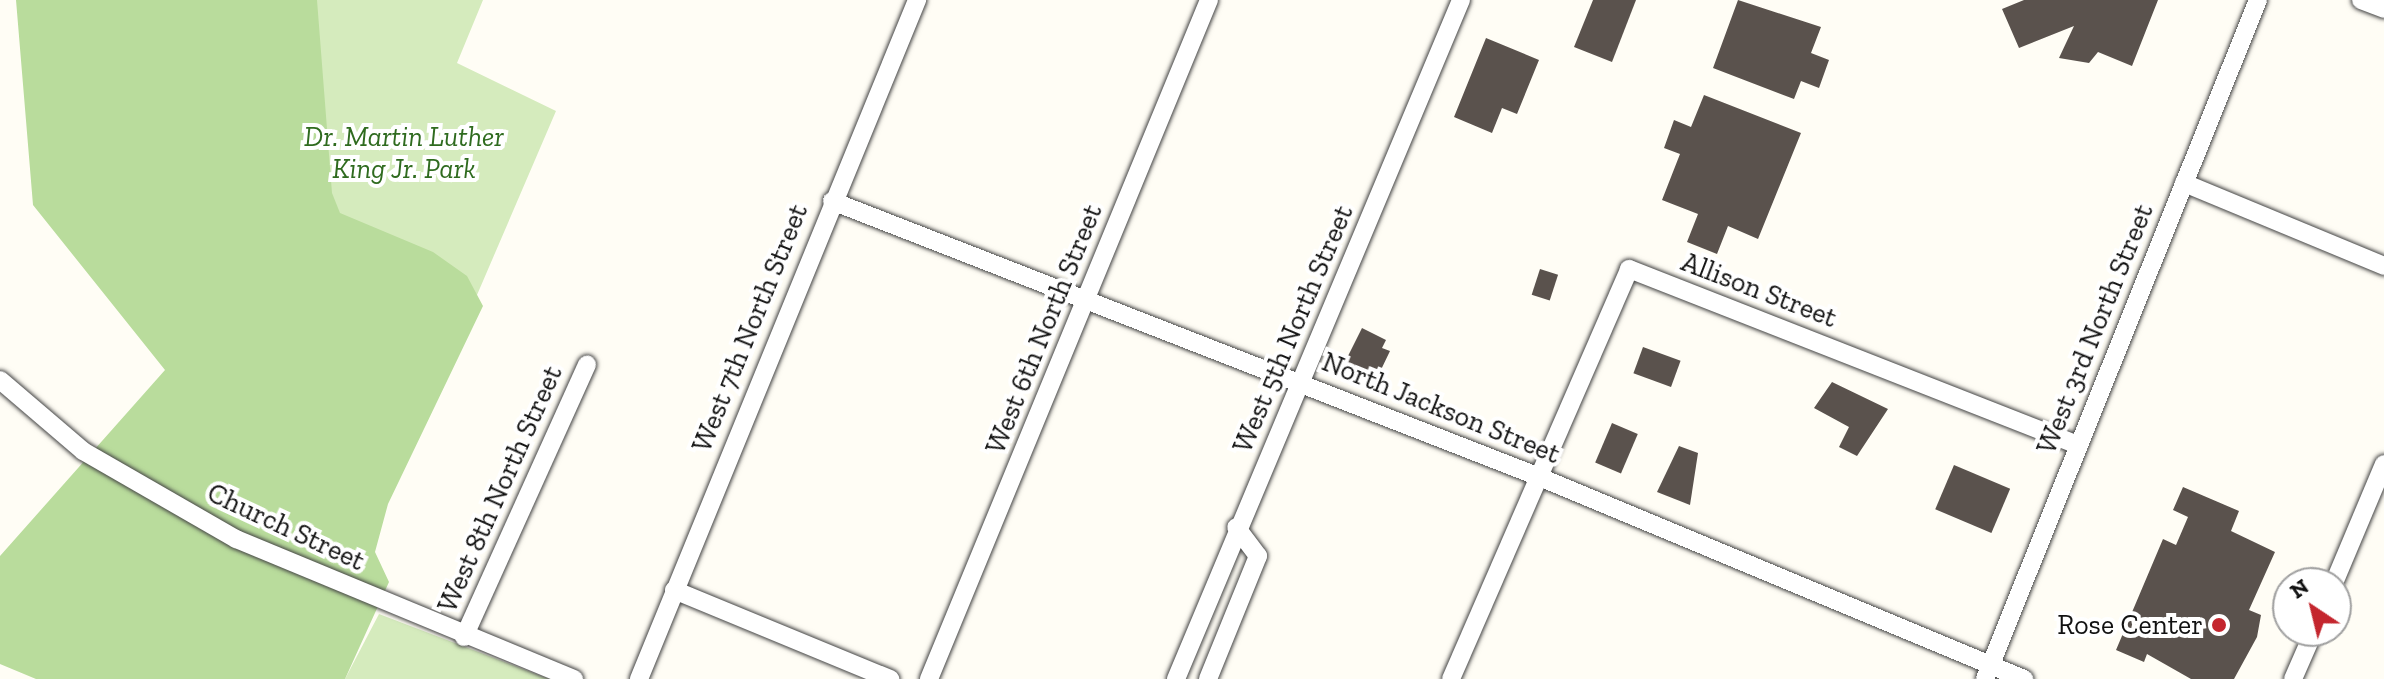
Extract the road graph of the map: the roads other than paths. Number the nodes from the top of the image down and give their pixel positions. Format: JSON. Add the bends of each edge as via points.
{"nodes":[{"id":1,"x":917,"y":0,"type":"edge"},
{"id":2,"x":1209,"y":0,"type":"edge"},
{"id":3,"x":1461,"y":0,"type":"edge"},
{"id":4,"x":2258,"y":0,"type":"edge"},
{"id":5,"x":2361,"y":0,"type":"edge"},
{"id":6,"x":2384,"y":9,"type":"edge"},
{"id":7,"x":2184,"y":183,"type":"junction"},
{"id":8,"x":832,"y":201,"type":"junction"},
{"id":9,"x":2384,"y":266,"type":"edge"},
{"id":10,"x":1088,"y":300,"type":"junction"},
{"id":11,"x":587,"y":364,"type":"dead end"},
{"id":12,"x":0,"y":380,"type":"edge"},
{"id":13,"x":1304,"y":383,"type":"junction"},
{"id":14,"x":2079,"y":445,"type":"junction"},
{"id":15,"x":2384,"y":464,"type":"edge"},
{"id":16,"x":1537,"y":476,"type":"junction"},
{"id":17,"x":1236,"y":527,"type":"junction"},
{"id":18,"x":2341,"y":567,"type":"edge"},
{"id":19,"x":674,"y":590,"type":"junction"},
{"id":20,"x":464,"y":637,"type":"junction"},
{"id":21,"x":2307,"y":647,"type":"edge"},
{"id":22,"x":1988,"y":672,"type":"edge"},
{"id":23,"x":574,"y":679,"type":"edge"},
{"id":24,"x":639,"y":679,"type":"edge"},
{"id":25,"x":890,"y":679,"type":"edge"},
{"id":26,"x":929,"y":679,"type":"edge"},
{"id":27,"x":1176,"y":679,"type":"edge"},
{"id":28,"x":1208,"y":679,"type":"edge"},
{"id":29,"x":1451,"y":679,"type":"edge"},
{"id":30,"x":2024,"y":679,"type":"edge"},
{"id":31,"x":2293,"y":679,"type":"edge"}],
"edges":[{"from":1,"to":8,"type":"street","name":"West 7th North Street"},
{"from":2,"to":10,"type":"street","name":"West 6th North Street"},
{"from":3,"to":13,"type":"street","name":"West 5th North Street"},
{"from":4,"to":7,"type":"street","name":"West 3rd North Street"},
{"from":5,"to":6,"type":"street"},
{"from":7,"to":9,"type":"street"},
{"from":7,"to":14,"type":"street","name":"West 3rd North Street"},
{"from":8,"to":10,"type":"street","name":"North Jackson Street"},
{"from":8,"to":19,"type":"street","name":"West 7th North Street"},
{"from":10,"to":13,"type":"street","name":"North Jackson Street"},
{"from":10,"to":26,"type":"street","name":"West 6th North Street"},
{"from":11,"to":20,"type":"street","name":"West 8th North Street"},
{"from":12,"to":20,"type":"street","name":"Church Street","via":[[83,451],[236,539]]},
{"from":13,"to":16,"type":"street","name":"North Jackson Street"},
{"from":13,"to":17,"type":"street","name":"West 5th North Street"},
{"from":14,"to":16,"type":"street","name":"Allison Street","via":[[1629,269]]},
{"from":14,"to":22,"type":"street","name":"West 3rd North Street"},
{"from":15,"to":18,"type":"street"},
{"from":16,"to":22,"type":"street","name":"North Jackson Street"},
{"from":16,"to":29,"type":"street"},
{"from":17,"to":27,"type":"street","name":"West 5th North Street"},
{"from":17,"to":28,"type":"street","via":[[1258,556]]},
{"from":19,"to":24,"type":"street","name":"West 7th North Street"},
{"from":19,"to":25,"type":"street"},
{"from":20,"to":23,"type":"street","name":"Church Street"},
{"from":21,"to":31,"type":"street"},
{"from":22,"to":30,"type":"street","name":"North Jackson Street"}]}
